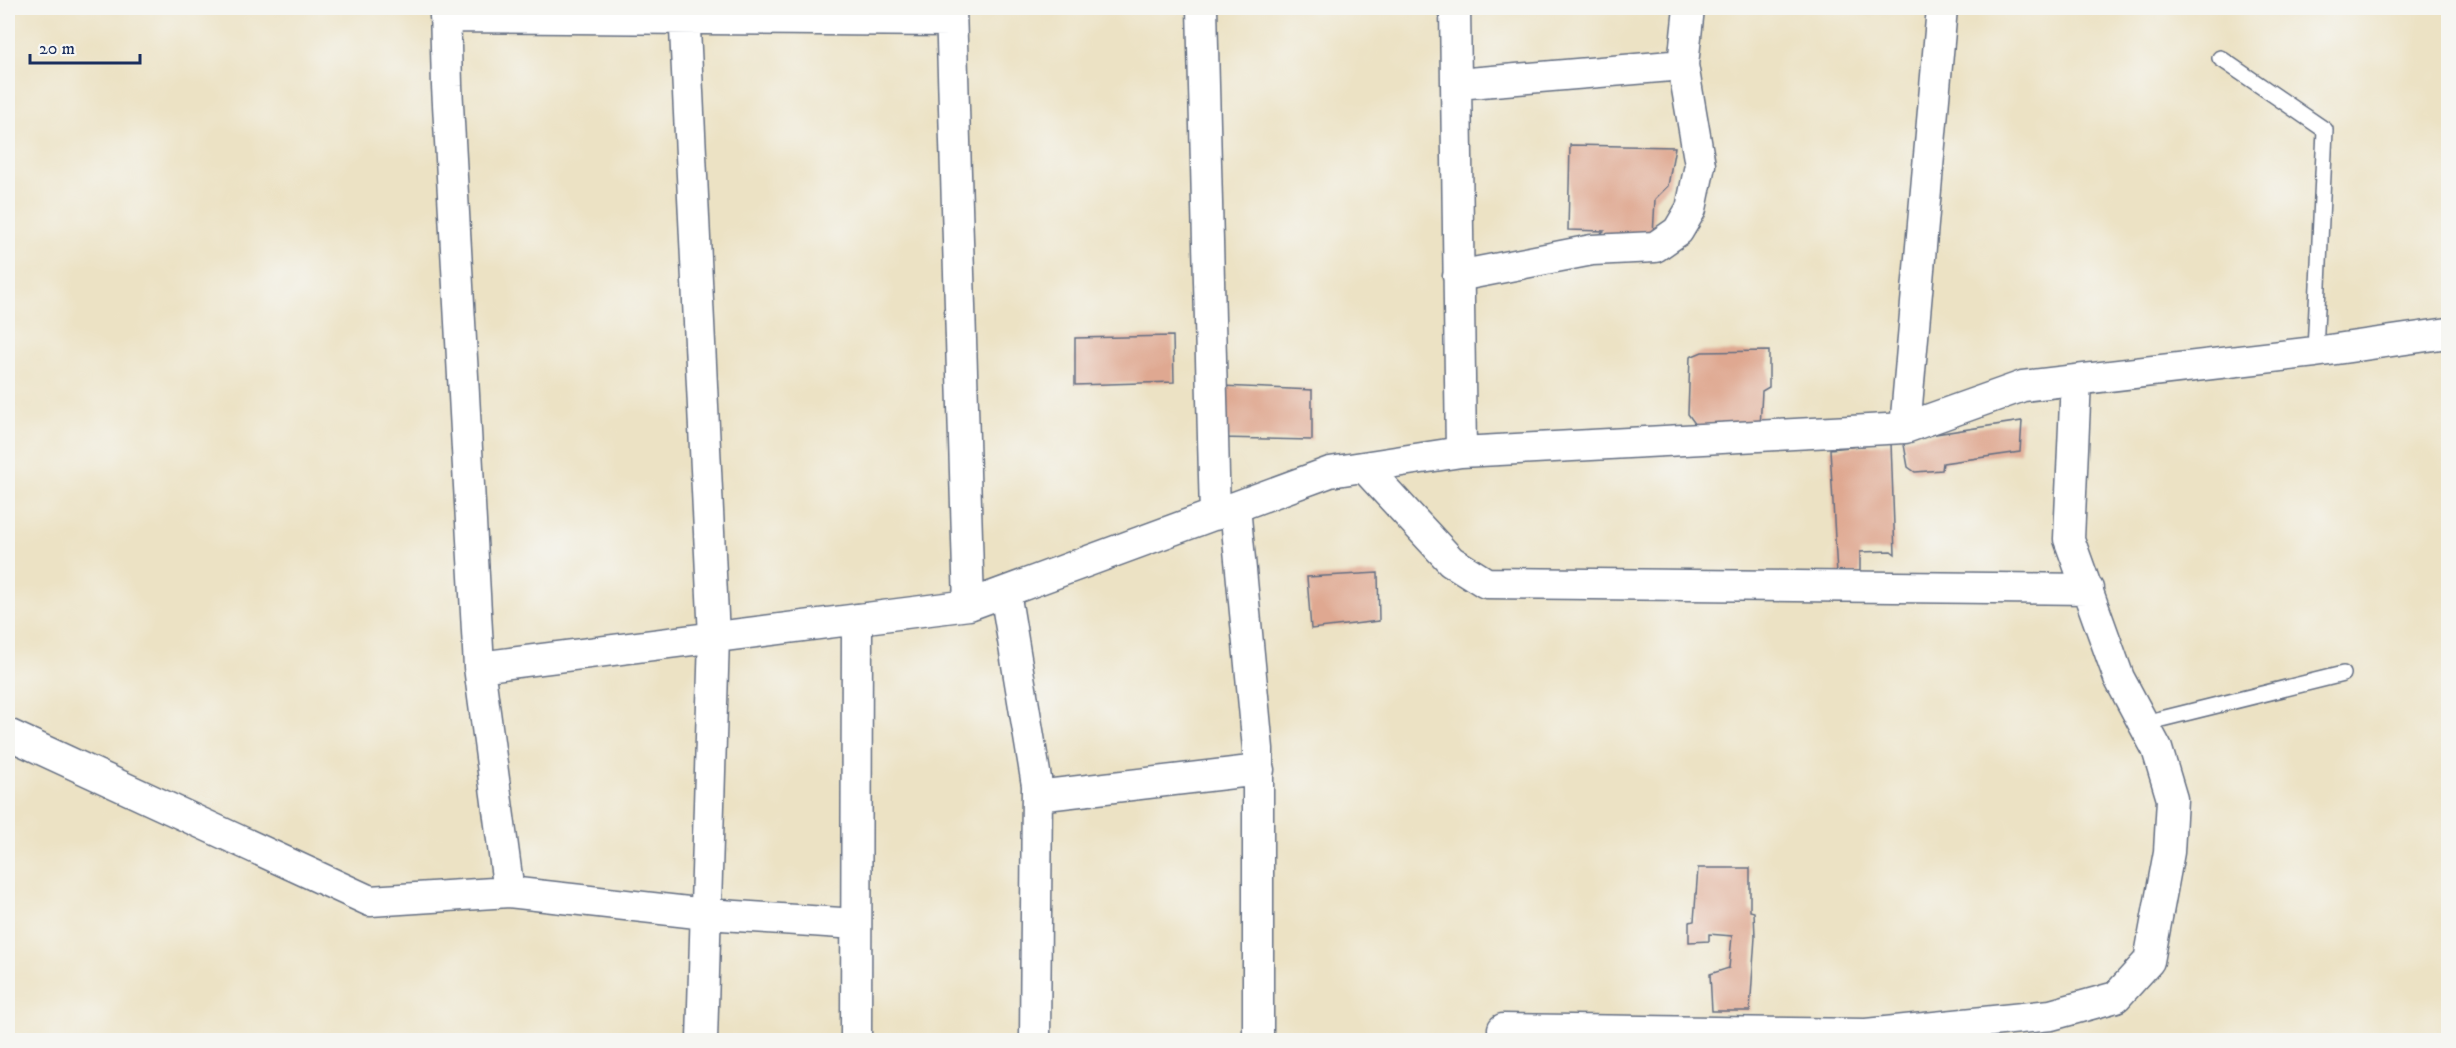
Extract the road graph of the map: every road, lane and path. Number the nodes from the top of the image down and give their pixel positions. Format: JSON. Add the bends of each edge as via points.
{"nodes":[{"id":1,"x":1202,"y":8,"type":"edge"},
{"id":2,"x":1455,"y":8,"type":"edge"},
{"id":3,"x":1689,"y":8,"type":"edge"},
{"id":4,"x":1942,"y":8,"type":"edge"},
{"id":5,"x":445,"y":12,"type":"edge"},
{"id":6,"x":684,"y":14,"type":"edge"},
{"id":7,"x":951,"y":14,"type":"edge"},
{"id":8,"x":2220,"y":58,"type":"dead end"},
{"id":9,"x":1683,"y":65,"type":"junction"},
{"id":10,"x":1457,"y":84,"type":"junction"},
{"id":11,"x":1458,"y":276,"type":"junction"},
{"id":12,"x":2448,"y":333,"type":"edge"},
{"id":13,"x":2315,"y":352,"type":"junction"},
{"id":14,"x":2076,"y":380,"type":"junction"},
{"id":15,"x":1905,"y":428,"type":"junction"},
{"id":16,"x":1461,"y":452,"type":"junction"},
{"id":17,"x":1364,"y":467,"type":"junction"},
{"id":18,"x":1225,"y":511,"type":"junction"},
{"id":19,"x":2088,"y":589,"type":"junction"},
{"id":20,"x":1005,"y":592,"type":"junction"},
{"id":21,"x":969,"y":605,"type":"junction"},
{"id":22,"x":856,"y":619,"type":"junction"},
{"id":23,"x":714,"y":637,"type":"junction"},
{"id":24,"x":479,"y":667,"type":"junction"},
{"id":25,"x":2343,"y":674,"type":"dead end"},
{"id":26,"x":2145,"y":723,"type":"junction"},
{"id":27,"x":8,"y":734,"type":"edge"},
{"id":28,"x":1259,"y":770,"type":"junction"},
{"id":29,"x":1037,"y":796,"type":"junction"},
{"id":30,"x":509,"y":892,"type":"junction"},
{"id":31,"x":706,"y":914,"type":"junction"},
{"id":32,"x":856,"y":924,"type":"junction"},
{"id":33,"x":1503,"y":1029,"type":"dead end"},
{"id":34,"x":1865,"y":1037,"type":"edge"},
{"id":35,"x":702,"y":1041,"type":"edge"},
{"id":36,"x":856,"y":1041,"type":"edge"},
{"id":37,"x":1035,"y":1041,"type":"edge"},
{"id":38,"x":1258,"y":1041,"type":"edge"}],
"edges":[{"from":1,"to":18,"type":"street"},
{"from":2,"to":10,"type":"street"},
{"from":3,"to":9,"type":"street"},
{"from":4,"to":15,"type":"street"},
{"from":5,"to":6,"type":"street"},
{"from":5,"to":24,"type":"street"},
{"from":6,"to":7,"type":"street"},
{"from":6,"to":23,"type":"street"},
{"from":7,"to":21,"type":"street"},
{"from":8,"to":13,"type":"lane","via":[[2325,130]]},
{"from":9,"to":10,"type":"street"},
{"from":9,"to":11,"type":"street","via":[[1700,165],[1691,209],[1678,231],[1655,247],[1592,250]]},
{"from":10,"to":11,"type":"street"},
{"from":11,"to":16,"type":"street"},
{"from":12,"to":13,"type":"street"},
{"from":13,"to":14,"type":"street"},
{"from":14,"to":15,"type":"street","via":[[2023,386]]},
{"from":14,"to":19,"type":"street","via":[[2069,538]]},
{"from":15,"to":16,"type":"street"},
{"from":16,"to":17,"type":"street"},
{"from":17,"to":18,"type":"street","via":[[1330,472]]},
{"from":17,"to":19,"type":"street","via":[[1451,561],[1486,583]]},
{"from":18,"to":20,"type":"street"},
{"from":18,"to":28,"type":"street"},
{"from":19,"to":26,"type":"street","via":[[2119,678]]},
{"from":20,"to":21,"type":"street"},
{"from":20,"to":29,"type":"street"},
{"from":21,"to":22,"type":"street"},
{"from":22,"to":23,"type":"street"},
{"from":22,"to":32,"type":"street"},
{"from":23,"to":24,"type":"street"},
{"from":23,"to":31,"type":"street"},
{"from":24,"to":30,"type":"street"},
{"from":25,"to":26,"type":"lane"},
{"from":26,"to":34,"type":"street","via":[[2157,748],[2172,800],[2169,852],[2150,961],[2116,997],[2051,1015]]},
{"from":27,"to":30,"type":"street","via":[[370,901]]},
{"from":28,"to":29,"type":"street"},
{"from":28,"to":38,"type":"street"},
{"from":29,"to":37,"type":"street"},
{"from":30,"to":31,"type":"street"},
{"from":31,"to":32,"type":"street"},
{"from":31,"to":35,"type":"street"},
{"from":32,"to":36,"type":"street"},
{"from":33,"to":34,"type":"street"}]}
